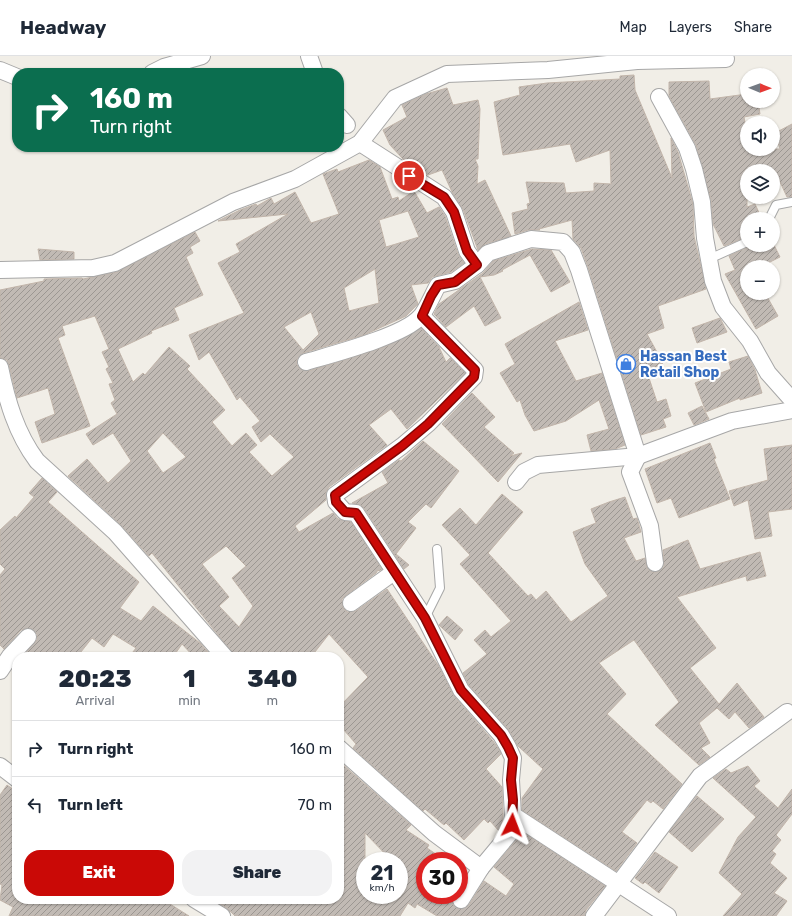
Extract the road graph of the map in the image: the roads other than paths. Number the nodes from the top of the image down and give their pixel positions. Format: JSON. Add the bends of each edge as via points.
{"nodes":[{"id":1,"x":202,"y":56,"type":"edge"},
{"id":2,"x":309,"y":56,"type":"edge"},
{"id":3,"x":726,"y":59,"type":"dead end"},
{"id":4,"x":162,"y":68,"type":"edge"},
{"id":5,"x":313,"y":68,"type":"edge"},
{"id":6,"x":0,"y":70,"type":"edge"},
{"id":7,"x":12,"y":75,"type":"edge"},
{"id":8,"x":659,"y":97,"type":"dead end"},
{"id":9,"x":360,"y":143,"type":"junction"},
{"id":10,"x":344,"y":152,"type":"edge"},
{"id":11,"x":344,"y":152,"type":"edge"},
{"id":12,"x":792,"y":202,"type":"edge"},
{"id":13,"x":772,"y":212,"type":"edge"},
{"id":14,"x":740,"y":245,"type":"edge"},
{"id":15,"x":709,"y":259,"type":"junction"},
{"id":16,"x":477,"y":265,"type":"junction"},
{"id":17,"x":0,"y":270,"type":"edge"},
{"id":18,"x":422,"y":316,"type":"junction"},
{"id":19,"x":306,"y":362,"type":"dead end"},
{"id":20,"x":0,"y":367,"type":"edge"},
{"id":21,"x":792,"y":400,"type":"edge"},
{"id":22,"x":792,"y":410,"type":"edge"},
{"id":23,"x":638,"y":456,"type":"junction"},
{"id":24,"x":516,"y":482,"type":"dead end"},
{"id":25,"x":437,"y":549,"type":"dead end"},
{"id":26,"x":655,"y":563,"type":"dead end"},
{"id":27,"x":394,"y":572,"type":"junction"},
{"id":28,"x":351,"y":603,"type":"dead end"},
{"id":29,"x":425,"y":618,"type":"junction"},
{"id":30,"x":28,"y":637,"type":"dead end"},
{"id":31,"x":14,"y":652,"type":"edge"},
{"id":32,"x":217,"y":652,"type":"edge"},
{"id":33,"x":12,"y":654,"type":"edge"},
{"id":34,"x":0,"y":671,"type":"edge"},
{"id":35,"x":787,"y":712,"type":"dead end"},
{"id":36,"x":344,"y":752,"type":"edge"},
{"id":37,"x":0,"y":766,"type":"edge"},
{"id":38,"x":12,"y":775,"type":"edge"},
{"id":39,"x":513,"y":815,"type":"junction"},
{"id":40,"x":481,"y":868,"type":"junction"},
{"id":41,"x":620,"y":884,"type":"junction"},
{"id":42,"x":468,"y":889,"type":"edge"},
{"id":43,"x":202,"y":904,"type":"edge"},
{"id":44,"x":222,"y":916,"type":"edge"},
{"id":45,"x":594,"y":916,"type":"edge"},
{"id":46,"x":668,"y":916,"type":"edge"}],
"edges":[{"from":1,"to":4,"type":"street"},
{"from":2,"to":5,"type":"street"},
{"from":3,"to":9,"type":"street","via":[[637,61],[548,70],[447,74],[395,98]]},
{"from":6,"to":7,"type":"street"},
{"from":8,"to":15,"type":"street","via":[[687,148],[694,169],[702,202]]},
{"from":9,"to":10,"type":"street"},
{"from":9,"to":16,"type":"street","via":[[444,197],[454,212],[467,251]]},
{"from":11,"to":17,"type":"street","via":[[295,179],[233,202],[115,263],[93,268]]},
{"from":12,"to":13,"type":"lane","via":[[776,205]]},
{"from":14,"to":15,"type":"lane"},
{"from":15,"to":21,"type":"street","via":[[713,281],[723,307],[750,340],[768,373]]},
{"from":16,"to":18,"type":"street","via":[[455,282],[438,285]]},
{"from":16,"to":23,"type":"street","via":[[488,253],[531,239],[564,242],[572,252],[579,270]]},
{"from":18,"to":19,"type":"street","via":[[412,325]]},
{"from":18,"to":27,"type":"street","via":[[475,370],[474,377],[428,424],[335,495],[336,502],[345,512],[356,513]]},
{"from":20,"to":32,"type":"street","via":[[8,401],[19,431],[36,461],[115,532]]},
{"from":22,"to":23,"type":"street","via":[[732,421]]},
{"from":23,"to":24,"type":"street","via":[[538,465],[524,472]]},
{"from":23,"to":26,"type":"street","via":[[630,472],[650,526]]},
{"from":25,"to":29,"type":"lane","via":[[440,588]]},
{"from":27,"to":28,"type":"street"},
{"from":27,"to":29,"type":"street"},
{"from":29,"to":39,"type":"street","via":[[461,690],[501,735],[513,758]]},
{"from":30,"to":31,"type":"street"},
{"from":33,"to":34,"type":"street"},
{"from":35,"to":41,"type":"street","via":[[700,776]]},
{"from":36,"to":40,"type":"street","via":[[434,833]]},
{"from":37,"to":38,"type":"street"},
{"from":39,"to":40,"type":"street","via":[[510,832]]},
{"from":39,"to":41,"type":"street"},
{"from":40,"to":42,"type":"street"},
{"from":41,"to":45,"type":"street"},
{"from":41,"to":46,"type":"street"},
{"from":43,"to":44,"type":"street"}]}
